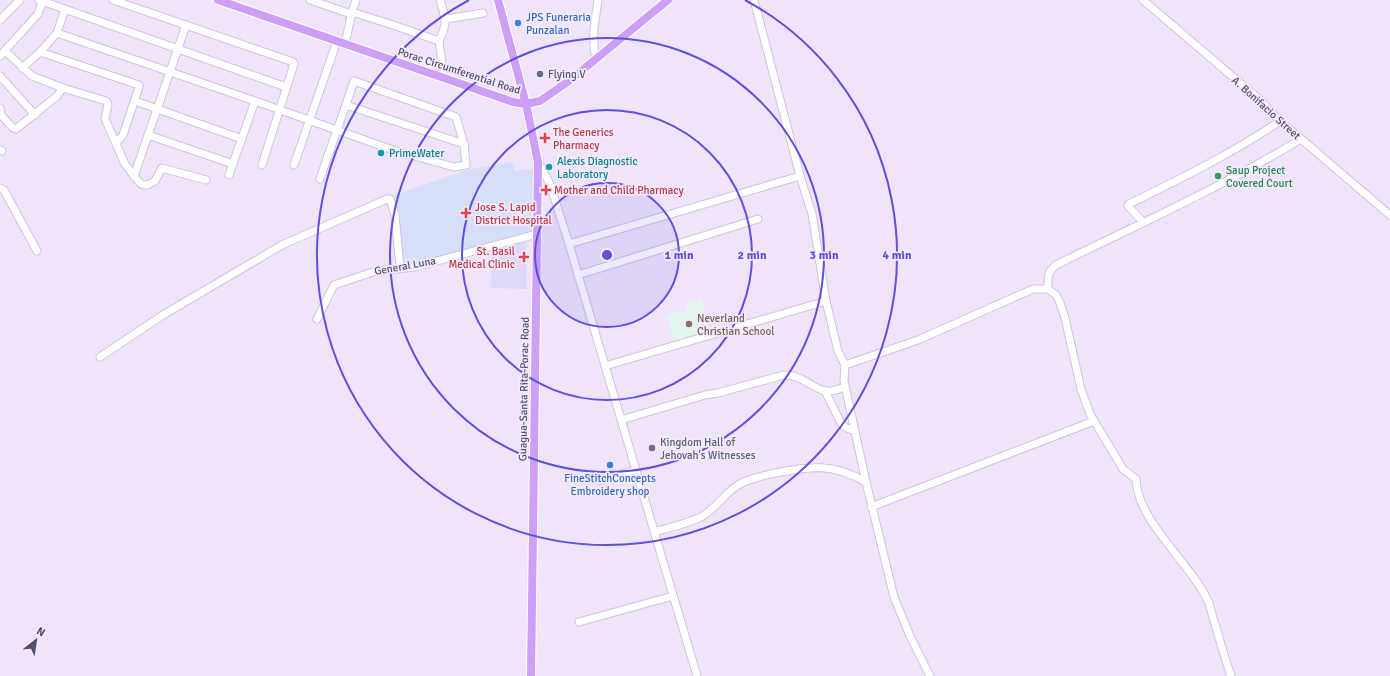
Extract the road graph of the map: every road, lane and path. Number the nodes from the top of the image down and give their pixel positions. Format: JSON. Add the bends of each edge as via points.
{"nodes":[{"id":1,"x":20,"y":0,"type":"edge"},
{"id":2,"x":41,"y":0,"type":"edge"},
{"id":3,"x":113,"y":0,"type":"edge"},
{"id":4,"x":218,"y":0,"type":"edge"},
{"id":5,"x":310,"y":0,"type":"edge"},
{"id":6,"x":356,"y":0,"type":"edge"},
{"id":7,"x":440,"y":0,"type":"edge"},
{"id":8,"x":498,"y":0,"type":"edge"},
{"id":9,"x":598,"y":0,"type":"edge"},
{"id":10,"x":668,"y":0,"type":"edge"},
{"id":11,"x":754,"y":0,"type":"edge"},
{"id":12,"x":1143,"y":0,"type":"edge"},
{"id":13,"x":65,"y":9,"type":"junction"},
{"id":14,"x":351,"y":13,"type":"junction"},
{"id":15,"x":483,"y":13,"type":"dead end"},
{"id":16,"x":446,"y":19,"type":"junction"},
{"id":17,"x":0,"y":20,"type":"edge"},
{"id":18,"x":186,"y":25,"type":"junction"},
{"id":19,"x":57,"y":33,"type":"junction"},
{"id":20,"x":439,"y":41,"type":"junction"},
{"id":21,"x":341,"y":43,"type":"junction"},
{"id":22,"x":177,"y":49,"type":"junction"},
{"id":23,"x":40,"y":52,"type":"junction"},
{"id":24,"x":2,"y":53,"type":"edge"},
{"id":25,"x":596,"y":59,"type":"junction"},
{"id":26,"x":22,"y":68,"type":"junction"},
{"id":27,"x":170,"y":72,"type":"junction"},
{"id":28,"x":0,"y":76,"type":"edge"},
{"id":29,"x":444,"y":78,"type":"junction"},
{"id":30,"x":286,"y":87,"type":"junction"},
{"id":31,"x":63,"y":88,"type":"junction"},
{"id":32,"x":135,"y":101,"type":"junction"},
{"id":33,"x":255,"y":101,"type":"junction"},
{"id":34,"x":526,"y":104,"type":"junction"},
{"id":35,"x":346,"y":105,"type":"junction"},
{"id":36,"x":0,"y":108,"type":"edge"},
{"id":37,"x":157,"y":109,"type":"junction"},
{"id":38,"x":278,"y":109,"type":"junction"},
{"id":39,"x":34,"y":115,"type":"junction"},
{"id":40,"x":309,"y":121,"type":"junction"},
{"id":41,"x":1280,"y":121,"type":"junction"},
{"id":42,"x":337,"y":131,"type":"junction"},
{"id":43,"x":148,"y":135,"type":"junction"},
{"id":44,"x":1301,"y":138,"type":"junction"},
{"id":45,"x":242,"y":139,"type":"junction"},
{"id":46,"x":116,"y":143,"type":"junction"},
{"id":47,"x":464,"y":144,"type":"junction"},
{"id":48,"x":538,"y":162,"type":"junction"},
{"id":49,"x":233,"y":164,"type":"junction"},
{"id":50,"x":262,"y":165,"type":"dead end"},
{"id":51,"x":294,"y":165,"type":"dead end"},
{"id":52,"x":229,"y":175,"type":"dead end"},
{"id":53,"x":134,"y":176,"type":"junction"},
{"id":54,"x":800,"y":176,"type":"junction"},
{"id":55,"x":320,"y":179,"type":"dead end"},
{"id":56,"x":206,"y":180,"type":"dead end"},
{"id":57,"x":0,"y":188,"type":"edge"},
{"id":58,"x":1390,"y":215,"type":"edge"},
{"id":59,"x":758,"y":219,"type":"dead end"},
{"id":60,"x":1143,"y":222,"type":"junction"},
{"id":61,"x":537,"y":234,"type":"junction"},
{"id":62,"x":568,"y":244,"type":"junction"},
{"id":63,"x":37,"y":250,"type":"dead end"},
{"id":64,"x":400,"y":267,"type":"junction"},
{"id":65,"x":578,"y":275,"type":"junction"},
{"id":66,"x":1048,"y":289,"type":"junction"},
{"id":67,"x":826,"y":301,"type":"junction"},
{"id":68,"x":317,"y":319,"type":"dead end"},
{"id":69,"x":100,"y":357,"type":"dead end"},
{"id":70,"x":845,"y":365,"type":"junction"},
{"id":71,"x":605,"y":366,"type":"junction"},
{"id":72,"x":845,"y":387,"type":"junction"},
{"id":73,"x":825,"y":391,"type":"junction"},
{"id":74,"x":621,"y":420,"type":"junction"},
{"id":75,"x":1094,"y":421,"type":"junction"},
{"id":76,"x":855,"y":431,"type":"junction"},
{"id":77,"x":636,"y":470,"type":"junction"},
{"id":78,"x":599,"y":481,"type":"dead end"},
{"id":79,"x":866,"y":482,"type":"junction"},
{"id":80,"x":871,"y":507,"type":"junction"},
{"id":81,"x":654,"y":532,"type":"junction"},
{"id":82,"x":672,"y":596,"type":"junction"},
{"id":83,"x":579,"y":622,"type":"dead end"},
{"id":84,"x":531,"y":676,"type":"edge"},
{"id":85,"x":697,"y":676,"type":"edge"},
{"id":86,"x":930,"y":676,"type":"edge"},
{"id":87,"x":1232,"y":676,"type":"edge"}],
"edges":[{"from":1,"to":17,"type":"street"},
{"from":2,"to":13,"type":"street"},
{"from":2,"to":24,"type":"street","via":[[38,14]]},
{"from":3,"to":18,"type":"street"},
{"from":4,"to":21,"type":"main road","name":"Porac Circumferential Road"},
{"from":5,"to":14,"type":"street"},
{"from":6,"to":14,"type":"street"},
{"from":7,"to":16,"type":"street"},
{"from":8,"to":34,"type":"main road","name":"Guagua-Santa Rita-Porac Road"},
{"from":9,"to":25,"type":"street","via":[[593,36]]},
{"from":10,"to":25,"type":"main road","name":"Porac Circumferential Road"},
{"from":11,"to":54,"type":"street"},
{"from":12,"to":41,"type":"street","name":"A. Bonifacio Street","via":[[1260,100]]},
{"from":13,"to":19,"type":"street"},
{"from":13,"to":22,"type":"street"},
{"from":14,"to":20,"type":"street"},
{"from":14,"to":21,"type":"street"},
{"from":15,"to":16,"type":"street"},
{"from":16,"to":20,"type":"street"},
{"from":18,"to":22,"type":"street"},
{"from":18,"to":30,"type":"street","via":[[293,62]]},
{"from":19,"to":23,"type":"street"},
{"from":19,"to":27,"type":"street"},
{"from":20,"to":29,"type":"street"},
{"from":21,"to":29,"type":"main road","name":"Porac Circumferential Road"},
{"from":21,"to":40,"type":"street"},
{"from":22,"to":27,"type":"street"},
{"from":22,"to":30,"type":"street"},
{"from":23,"to":26,"type":"street"},
{"from":23,"to":32,"type":"street","via":[[138,84],[140,87]]},
{"from":24,"to":26,"type":"street"},
{"from":25,"to":34,"type":"main road","name":"Porac Circumferential Road","via":[[544,99]]},
{"from":26,"to":31,"type":"street","via":[[32,76]]},
{"from":27,"to":33,"type":"street"},
{"from":27,"to":37,"type":"street"},
{"from":28,"to":39,"type":"street"},
{"from":29,"to":34,"type":"main road","name":"Porac Circumferential Road"},
{"from":30,"to":38,"type":"street"},
{"from":31,"to":39,"type":"street"},
{"from":31,"to":46,"type":"street","via":[[106,101],[108,104],[105,120]]},
{"from":32,"to":37,"type":"street"},
{"from":32,"to":46,"type":"street","via":[[123,135]]},
{"from":33,"to":38,"type":"street"},
{"from":33,"to":45,"type":"street"},
{"from":34,"to":48,"type":"main road","name":"Guagua-Santa Rita-Porac Road"},
{"from":35,"to":42,"type":"street"},
{"from":35,"to":47,"type":"street"},
{"from":35,"to":47,"type":"street","via":[[354,81],[456,117]]},
{"from":36,"to":39,"type":"street","via":[[1,115],[15,129]]},
{"from":37,"to":43,"type":"street"},
{"from":37,"to":45,"type":"street"},
{"from":38,"to":40,"type":"street"},
{"from":38,"to":50,"type":"street"},
{"from":40,"to":42,"type":"street"},
{"from":40,"to":51,"type":"street"},
{"from":41,"to":44,"type":"street","name":"A. Bonifacio Street"},
{"from":41,"to":60,"type":"street","via":[[1199,168],[1129,204],[1128,206]]},
{"from":42,"to":47,"type":"street","via":[[454,167],[466,164]]},
{"from":42,"to":55,"type":"street"},
{"from":43,"to":49,"type":"street"},
{"from":43,"to":53,"type":"street"},
{"from":44,"to":58,"type":"street","name":"A. Bonifacio Street"},
{"from":44,"to":60,"type":"street","via":[[1210,190]]},
{"from":45,"to":49,"type":"street"},
{"from":46,"to":53,"type":"street","via":[[125,164]]},
{"from":48,"to":61,"type":"main road","name":"Guagua-Santa Rita-Porac Road"},
{"from":48,"to":62,"type":"street","via":[[550,184]]},
{"from":49,"to":52,"type":"street"},
{"from":53,"to":56,"type":"street","via":[[141,184],[148,185],[155,181],[162,168]]},
{"from":54,"to":62,"type":"street"},
{"from":54,"to":67,"type":"street","via":[[812,214]]},
{"from":57,"to":63,"type":"street","via":[[4,190]]},
{"from":59,"to":65,"type":"street"},
{"from":60,"to":66,"type":"street","via":[[1051,269],[1048,275]]},
{"from":61,"to":64,"type":"street","name":"General Luna","via":[[415,267]]},
{"from":61,"to":84,"type":"main road","name":"Guagua-Santa Rita-Porac Road"},
{"from":62,"to":65,"type":"street"},
{"from":64,"to":68,"type":"street","name":"General Luna","via":[[376,270],[334,285]]},
{"from":64,"to":69,"type":"street","via":[[395,215],[390,199],[387,198],[282,245],[163,315]]},
{"from":65,"to":71,"type":"street"},
{"from":66,"to":70,"type":"street","via":[[1033,289],[918,340]]},
{"from":66,"to":75,"type":"street","via":[[1056,295],[1060,303],[1081,389]]},
{"from":67,"to":70,"type":"street","via":[[838,351]]},
{"from":67,"to":71,"type":"street"},
{"from":70,"to":72,"type":"street"},
{"from":71,"to":74,"type":"street"},
{"from":72,"to":73,"type":"street"},
{"from":72,"to":76,"type":"street"},
{"from":73,"to":74,"type":"street","via":[[790,374],[705,395]]},
{"from":73,"to":76,"type":"street","via":[[842,425]]},
{"from":74,"to":77,"type":"street"},
{"from":75,"to":80,"type":"street"},
{"from":75,"to":87,"type":"street","via":[[1123,469],[1136,479],[1136,488],[1145,511],[1196,580],[1208,602]]},
{"from":76,"to":79,"type":"street"},
{"from":77,"to":78,"type":"street"},
{"from":77,"to":81,"type":"street"},
{"from":79,"to":80,"type":"street"},
{"from":79,"to":81,"type":"street","via":[[844,471],[822,467],[756,477],[739,484],[701,517]]},
{"from":80,"to":86,"type":"street","via":[[894,598]]},
{"from":81,"to":82,"type":"street"},
{"from":82,"to":83,"type":"street"},
{"from":82,"to":85,"type":"street"}]}
